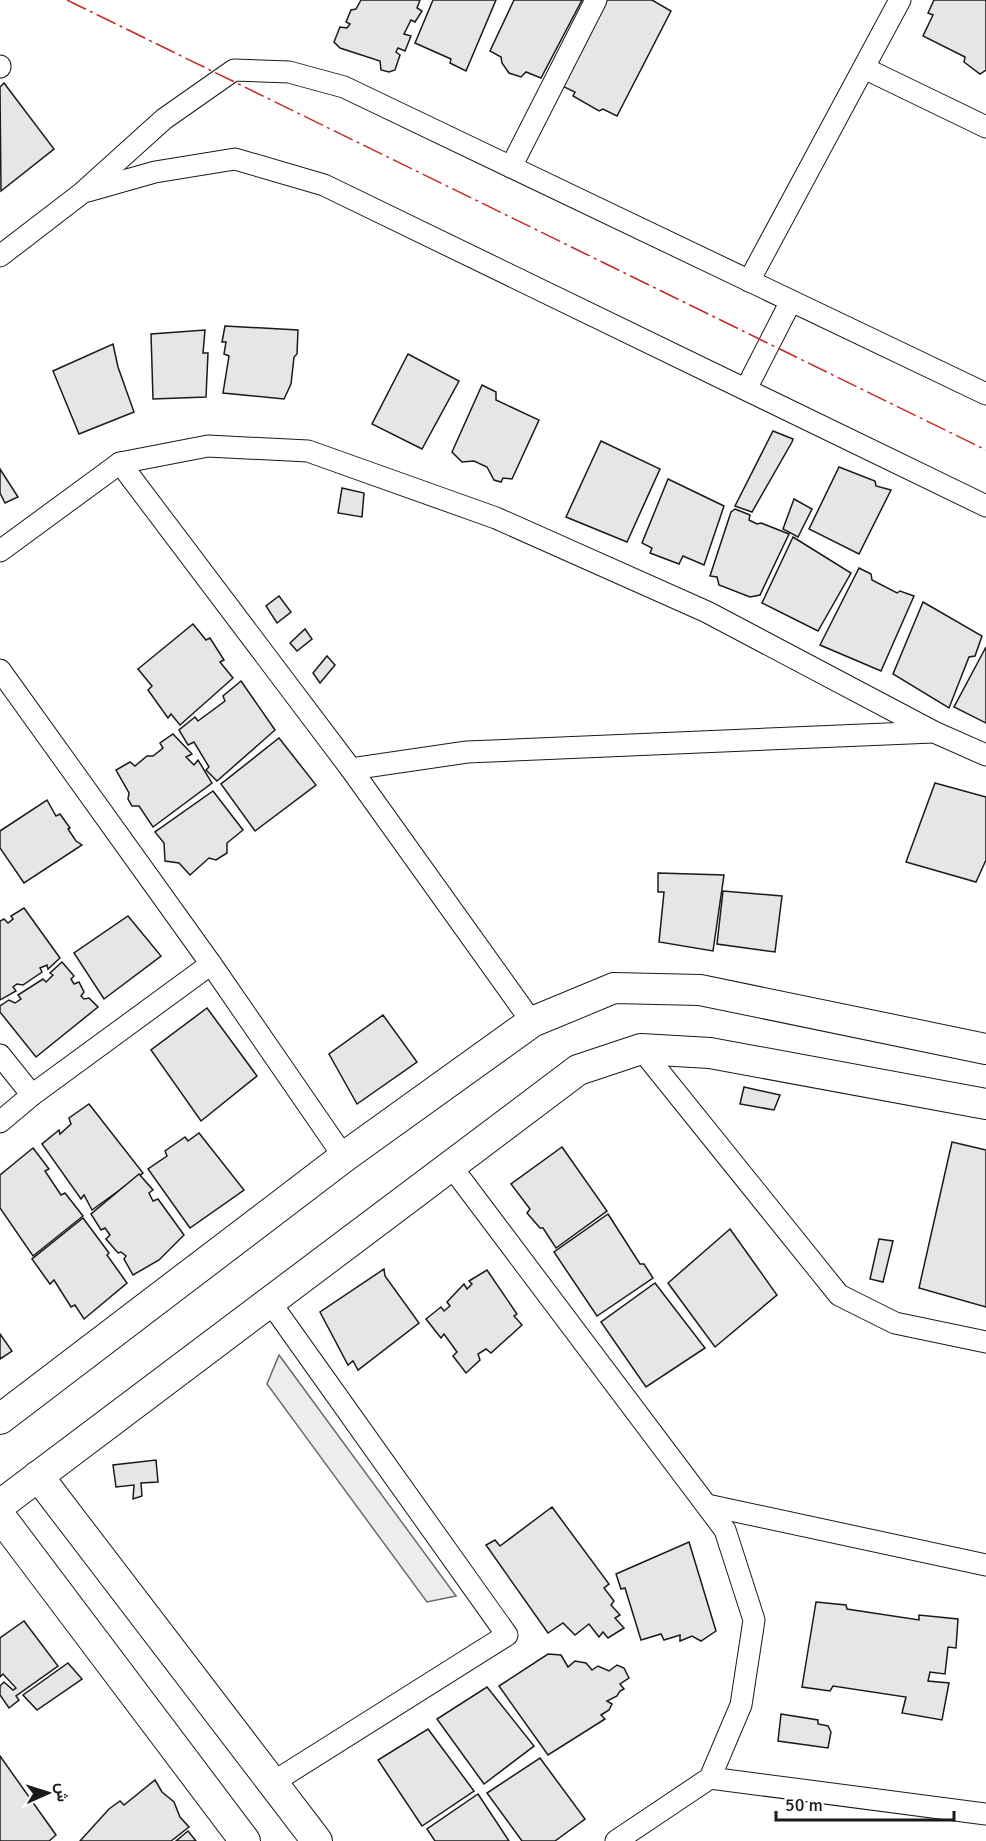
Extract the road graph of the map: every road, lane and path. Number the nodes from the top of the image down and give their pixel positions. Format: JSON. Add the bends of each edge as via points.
{"nodes":[{"id":1,"x":596,"y":0,"type":"edge"},
{"id":2,"x":900,"y":0,"type":"edge"},
{"id":3,"x":864,"y":68,"type":"junction"},
{"id":4,"x":986,"y":127,"type":"edge"},
{"id":5,"x":511,"y":167,"type":"junction"},
{"id":6,"x":82,"y":193,"type":"junction"},
{"id":7,"x":0,"y":256,"type":"edge"},
{"id":8,"x":749,"y":281,"type":"junction"},
{"id":9,"x":791,"y":301,"type":"junction"},
{"id":10,"x":746,"y":389,"type":"junction"},
{"id":11,"x":986,"y":394,"type":"edge"},
{"id":12,"x":120,"y":463,"type":"junction"},
{"id":13,"x":986,"y":506,"type":"edge"},
{"id":14,"x":0,"y":551,"type":"edge"},
{"id":15,"x":0,"y":670,"type":"edge"},
{"id":16,"x":934,"y":732,"type":"junction"},
{"id":17,"x":986,"y":755,"type":"edge"},
{"id":18,"x":351,"y":769,"type":"junction"},
{"id":19,"x":211,"y":964,"type":"junction"},
{"id":20,"x":532,"y":1022,"type":"junction"},
{"id":21,"x":641,"y":1049,"type":"junction"},
{"id":22,"x":986,"y":1049,"type":"edge"},
{"id":23,"x":0,"y":1054,"type":"edge"},
{"id":24,"x":32,"y":1095,"type":"junction"},
{"id":25,"x":986,"y":1104,"type":"edge"},
{"id":26,"x":0,"y":1122,"type":"edge"},
{"id":27,"x":344,"y":1157,"type":"junction"},
{"id":28,"x":451,"y":1166,"type":"junction"},
{"id":29,"x":270,"y":1302,"type":"junction"},
{"id":30,"x":986,"y":1342,"type":"edge"},
{"id":31,"x":0,"y":1419,"type":"edge"},
{"id":32,"x":38,"y":1476,"type":"junction"},
{"id":33,"x":0,"y":1504,"type":"edge"},
{"id":34,"x":707,"y":1505,"type":"junction"},
{"id":35,"x":0,"y":1516,"type":"edge"},
{"id":36,"x":986,"y":1565,"type":"edge"},
{"id":37,"x":710,"y":1778,"type":"junction"},
{"id":38,"x":272,"y":1783,"type":"junction"},
{"id":39,"x":986,"y":1814,"type":"edge"},
{"id":40,"x":245,"y":1841,"type":"edge"},
{"id":41,"x":317,"y":1841,"type":"edge"},
{"id":42,"x":616,"y":1841,"type":"edge"}],
"edges":[{"from":1,"to":5,"type":"street"},
{"from":2,"to":3,"type":"street"},
{"from":3,"to":4,"type":"street"},
{"from":3,"to":8,"type":"street"},
{"from":5,"to":6,"type":"street","via":[[344,87],[289,72],[234,70],[164,119]]},
{"from":5,"to":8,"type":"street"},
{"from":6,"to":7,"type":"street"},
{"from":6,"to":10,"type":"street","via":[[155,172],[235,159],[324,185]]},
{"from":8,"to":9,"type":"street"},
{"from":9,"to":10,"type":"street"},
{"from":9,"to":11,"type":"street"},
{"from":10,"to":13,"type":"street"},
{"from":12,"to":14,"type":"street"},
{"from":12,"to":16,"type":"street","via":[[208,446],[308,451],[496,518],[697,607]]},
{"from":12,"to":18,"type":"street"},
{"from":15,"to":19,"type":"street"},
{"from":16,"to":17,"type":"street"},
{"from":16,"to":18,"type":"street","via":[[467,752]]},
{"from":18,"to":20,"type":"street"},
{"from":19,"to":24,"type":"street"},
{"from":19,"to":27,"type":"street"},
{"from":20,"to":22,"type":"street","via":[[614,988],[700,990]]},
{"from":20,"to":27,"type":"street"},
{"from":21,"to":25,"type":"street","via":[[710,1053]]},
{"from":21,"to":28,"type":"street","via":[[578,1070]]},
{"from":21,"to":30,"type":"street","via":[[839,1295],[895,1323]]},
{"from":23,"to":24,"type":"street"},
{"from":24,"to":26,"type":"street"},
{"from":27,"to":31,"type":"street"},
{"from":28,"to":29,"type":"street"},
{"from":28,"to":34,"type":"street"},
{"from":29,"to":32,"type":"street"},
{"from":29,"to":38,"type":"street","via":[[507,1635]]},
{"from":32,"to":33,"type":"street"},
{"from":32,"to":38,"type":"street"},
{"from":34,"to":36,"type":"street"},
{"from":34,"to":37,"type":"street","via":[[725,1530],[754,1620],[741,1705]]},
{"from":35,"to":40,"type":"street"},
{"from":37,"to":39,"type":"street"},
{"from":37,"to":42,"type":"street"},
{"from":38,"to":41,"type":"street"}]}
